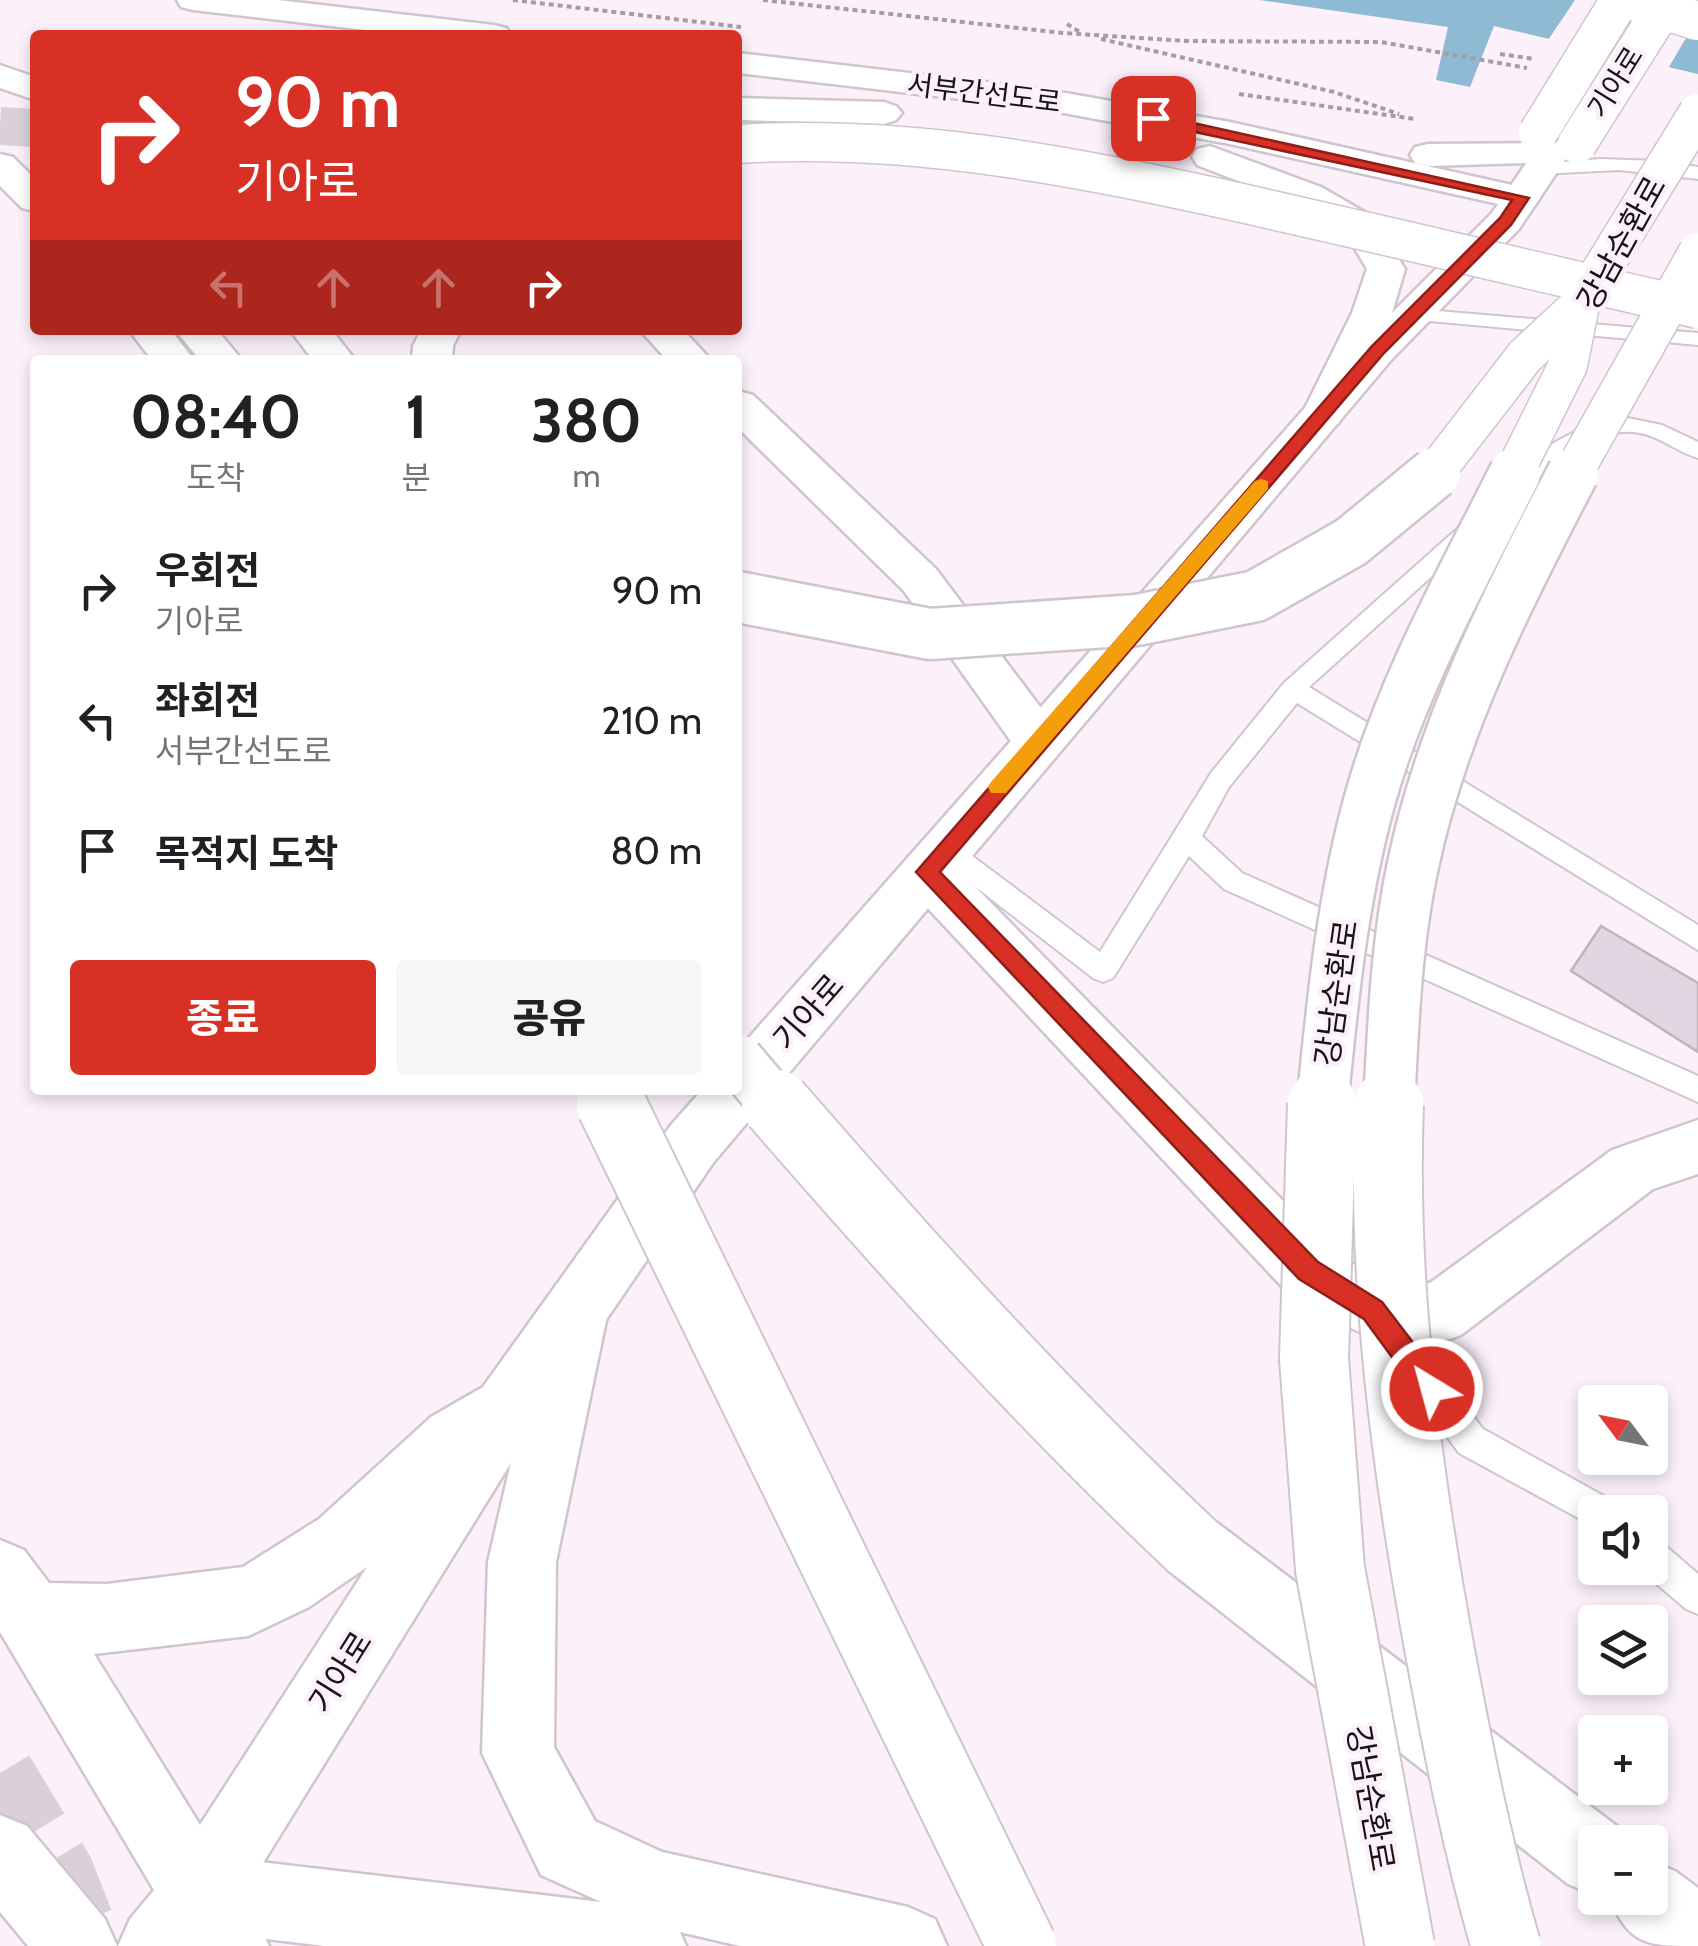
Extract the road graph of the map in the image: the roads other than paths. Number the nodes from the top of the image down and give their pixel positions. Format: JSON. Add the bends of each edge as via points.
{"nodes":[{"id":1,"x":193,"y":0,"type":"edge"},
{"id":2,"x":1620,"y":0,"type":"edge"},
{"id":3,"x":1630,"y":0,"type":"edge"},
{"id":4,"x":1668,"y":0,"type":"edge"},
{"id":5,"x":1698,"y":21,"type":"edge"},
{"id":6,"x":451,"y":30,"type":"edge"},
{"id":7,"x":742,"y":63,"type":"edge"},
{"id":8,"x":0,"y":76,"type":"edge"},
{"id":9,"x":30,"y":88,"type":"edge"},
{"id":10,"x":742,"y":109,"type":"edge"},
{"id":11,"x":1698,"y":113,"type":"edge"},
{"id":12,"x":0,"y":130,"type":"edge"},
{"id":13,"x":742,"y":144,"type":"edge"},
{"id":14,"x":1220,"y":144,"type":"junction"},
{"id":15,"x":30,"y":154,"type":"edge"},
{"id":16,"x":0,"y":165,"type":"edge"},
{"id":17,"x":1541,"y":167,"type":"junction"},
{"id":18,"x":1698,"y":173,"type":"edge"},
{"id":19,"x":30,"y":195,"type":"edge"},
{"id":20,"x":1698,"y":252,"type":"edge"},
{"id":21,"x":1580,"y":306,"type":"junction"},
{"id":22,"x":1698,"y":310,"type":"edge"},
{"id":23,"x":1414,"y":316,"type":"junction"},
{"id":24,"x":153,"y":335,"type":"edge"},
{"id":25,"x":200,"y":335,"type":"edge"},
{"id":26,"x":314,"y":335,"type":"edge"},
{"id":27,"x":665,"y":335,"type":"edge"},
{"id":28,"x":1698,"y":339,"type":"edge"},
{"id":29,"x":170,"y":355,"type":"edge"},
{"id":30,"x":218,"y":355,"type":"edge"},
{"id":31,"x":331,"y":355,"type":"edge"},
{"id":32,"x":687,"y":355,"type":"edge"},
{"id":33,"x":742,"y":408,"type":"edge"},
{"id":34,"x":1323,"y":414,"type":"junction"},
{"id":35,"x":1698,"y":451,"type":"edge"},
{"id":36,"x":742,"y":598,"type":"edge"},
{"id":37,"x":1294,"y":690,"type":"junction"},
{"id":38,"x":1038,"y":740,"type":"junction"},
{"id":39,"x":1187,"y":838,"type":"junction"},
{"id":40,"x":936,"y":861,"type":"junction"},
{"id":41,"x":1698,"y":939,"type":"edge"},
{"id":42,"x":742,"y":1065,"type":"edge"},
{"id":43,"x":742,"y":1086,"type":"edge"},
{"id":44,"x":1698,"y":1089,"type":"edge"},
{"id":45,"x":606,"y":1095,"type":"edge"},
{"id":46,"x":734,"y":1095,"type":"edge"},
{"id":47,"x":1698,"y":1147,"type":"edge"},
{"id":48,"x":578,"y":1306,"type":"junction"},
{"id":49,"x":1373,"y":1310,"type":"junction"},
{"id":50,"x":512,"y":1401,"type":"junction"},
{"id":51,"x":1578,"y":1500,"type":"edge"},
{"id":52,"x":1668,"y":1571,"type":"edge"},
{"id":53,"x":16,"y":1596,"type":"edge"},
{"id":54,"x":1698,"y":1597,"type":"edge"},
{"id":55,"x":1578,"y":1844,"type":"edge"},
{"id":56,"x":0,"y":1853,"type":"edge"},
{"id":57,"x":1668,"y":1913,"type":"edge"},
{"id":58,"x":196,"y":1928,"type":"edge"},
{"id":59,"x":1698,"y":1936,"type":"edge"},
{"id":60,"x":78,"y":1946,"type":"edge"},
{"id":61,"x":646,"y":1946,"type":"edge"},
{"id":62,"x":908,"y":1946,"type":"edge"},
{"id":63,"x":1022,"y":1946,"type":"edge"},
{"id":64,"x":1400,"y":1946,"type":"edge"},
{"id":65,"x":1506,"y":1946,"type":"edge"}],
"edges":[{"from":1,"to":6,"type":"main road"},
{"from":2,"to":17,"type":"main road","name":"기아로","bridge":true},
{"from":3,"to":5,"type":"main road","bridge":true},
{"from":4,"to":17,"type":"main road","name":"기아로","bridge":true},
{"from":7,"to":14,"type":"main road","name":"서부간선도로","via":[[1037,98]]},
{"from":8,"to":9,"type":"main road"},
{"from":10,"to":14,"type":"main road","name":"서부간선도로","via":[[913,114]]},
{"from":11,"to":21,"type":"main road","name":"강남순환로","bridge":true},
{"from":12,"to":15,"type":"main road"},
{"from":13,"to":22,"type":"main road","bridge":true,"via":[[864,140],[1032,158]]},
{"from":14,"to":17,"type":"main road","name":"서부간선도로"},
{"from":14,"to":17,"type":"main road"},
{"from":14,"to":34,"type":"main road","via":[[1360,225],[1386,269]]},
{"from":16,"to":19,"type":"main road"},
{"from":17,"to":18,"type":"lane","via":[[1596,163]]},
{"from":17,"to":23,"type":"main road","name":"기아로"},
{"from":20,"to":65,"type":"main road","name":"강남순환로","bridge":true,"via":[[1492,636],[1451,734],[1418,841],[1396,976],[1387,1118],[1392,1291],[1416,1528],[1479,1859]]},
{"from":21,"to":36,"type":"main road","bridge":true,"via":[[1525,356],[1432,477],[1351,542],[1256,596],[1137,620],[930,634]]},
{"from":21,"to":64,"type":"main road","name":"강남순환로","bridge":true,"via":[[1568,365],[1414,676],[1370,799],[1336,957],[1320,1123],[1314,1359],[1330,1569]]},
{"from":23,"to":28,"type":"lane"},
{"from":23,"to":34,"type":"main road","name":"기아로"},
{"from":24,"to":29,"type":"main road"},
{"from":25,"to":30,"type":"main road"},
{"from":26,"to":31,"type":"main road"},
{"from":27,"to":32,"type":"main road"},
{"from":33,"to":38,"type":"main road","via":[[920,580]]},
{"from":34,"to":38,"type":"main road","name":"기아로"},
{"from":35,"to":37,"type":"lane","via":[[1646,426],[1609,427],[1570,440]]},
{"from":37,"to":39,"type":"lane","via":[[1220,780]]},
{"from":37,"to":41,"type":"lane"},
{"from":38,"to":40,"type":"main road","name":"기아로"},
{"from":39,"to":40,"type":"lane","via":[[1103,970]]},
{"from":39,"to":44,"type":"lane","via":[[1233,881]]},
{"from":40,"to":43,"type":"main road","name":"기아로"},
{"from":40,"to":49,"type":"main road","via":[[1308,1271]]},
{"from":42,"to":55,"type":"main road","bridge":true,"via":[[932,1283],[1192,1546]]},
{"from":45,"to":63,"type":"main road","bridge":true},
{"from":46,"to":48,"type":"main road","name":"기아로"},
{"from":47,"to":49,"type":"main road","via":[[1632,1169],[1439,1314]]},
{"from":48,"to":50,"type":"main road","name":"기아로"},
{"from":48,"to":62,"type":"main road","via":[[522,1562],[518,1753],[568,1848],[658,1889]]},
{"from":49,"to":51,"type":"lane","via":[[1470,1441]]},
{"from":50,"to":53,"type":"main road","via":[[454,1440],[342,1543],[248,1601],[106,1618]]},
{"from":50,"to":58,"type":"main road","name":"기아로"},
{"from":52,"to":54,"type":"lane"},
{"from":53,"to":58,"type":"main road"},
{"from":56,"to":60,"type":"main road"},
{"from":57,"to":59,"type":"main road"},
{"from":58,"to":61,"type":"main road"}]}
